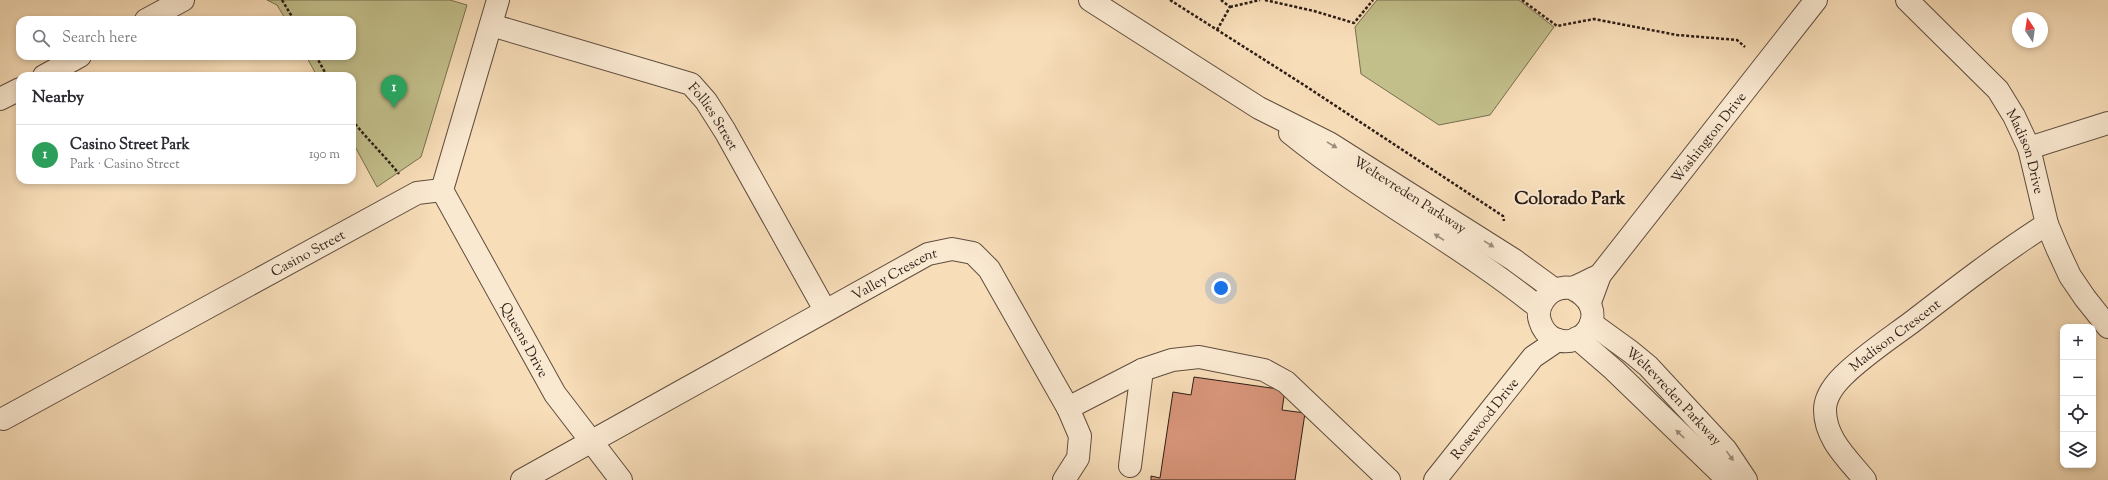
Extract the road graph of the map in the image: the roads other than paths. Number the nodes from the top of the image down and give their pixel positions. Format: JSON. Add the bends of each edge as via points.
{"nodes":[{"id":1,"x":183,"y":0,"type":"edge"},
{"id":2,"x":498,"y":0,"type":"edge"},
{"id":3,"x":1090,"y":0,"type":"edge"},
{"id":4,"x":1816,"y":0,"type":"edge"},
{"id":5,"x":1907,"y":0,"type":"edge"},
{"id":6,"x":153,"y":16,"type":"edge"},
{"id":7,"x":491,"y":25,"type":"junction"},
{"id":8,"x":73,"y":60,"type":"edge"},
{"id":9,"x":51,"y":72,"type":"edge"},
{"id":10,"x":16,"y":91,"type":"edge"},
{"id":11,"x":0,"y":99,"type":"edge"},
{"id":12,"x":1260,"y":108,"type":"junction"},
{"id":13,"x":2108,"y":123,"type":"edge"},
{"id":14,"x":2029,"y":148,"type":"junction"},
{"id":15,"x":442,"y":190,"type":"junction"},
{"id":16,"x":2047,"y":224,"type":"junction"},
{"id":17,"x":1600,"y":275,"type":"junction"},
{"id":18,"x":1563,"y":289,"type":"junction"},
{"id":19,"x":825,"y":310,"type":"junction"},
{"id":20,"x":1566,"y":323,"type":"junction"},
{"id":21,"x":2108,"y":327,"type":"edge"},
{"id":22,"x":1142,"y":370,"type":"junction"},
{"id":23,"x":1068,"y":408,"type":"junction"},
{"id":24,"x":3,"y":419,"type":"dead end"},
{"id":25,"x":592,"y":442,"type":"junction"},
{"id":26,"x":1130,"y":466,"type":"dead end"},
{"id":27,"x":522,"y":480,"type":"edge"},
{"id":28,"x":621,"y":480,"type":"edge"},
{"id":29,"x":1064,"y":480,"type":"edge"},
{"id":30,"x":1389,"y":480,"type":"edge"},
{"id":31,"x":1435,"y":480,"type":"edge"},
{"id":32,"x":1728,"y":480,"type":"edge"},
{"id":33,"x":1746,"y":480,"type":"edge"},
{"id":34,"x":1865,"y":480,"type":"edge"}],
"edges":[{"from":1,"to":6,"type":"street"},
{"from":2,"to":7,"type":"street"},
{"from":3,"to":12,"type":"street","name":"Weltevreden Parkway"},
{"from":4,"to":17,"type":"street","name":"Washington Drive"},
{"from":5,"to":14,"type":"street","name":"Madison Drive","via":[[1998,90]]},
{"from":7,"to":15,"type":"street"},
{"from":7,"to":19,"type":"street","name":"Follies Street","via":[[691,84],[706,101],[725,131]]},
{"from":8,"to":9,"type":"street"},
{"from":10,"to":11,"type":"street"},
{"from":12,"to":18,"type":"street","name":"Weltevreden Parkway","one_way":true,"via":[[1329,143]]},
{"from":20,"to":12,"type":"street","name":"Weltevreden Parkway","one_way":true,"via":[[1320,158]]},
{"from":13,"to":14,"type":"street"},
{"from":14,"to":16,"type":"street","name":"Madison Drive"},
{"from":15,"to":24,"type":"street","name":"Casino Street","via":[[417,194]]},
{"from":15,"to":25,"type":"street","name":"Queens Drive","via":[[555,394]]},
{"from":16,"to":21,"type":"street","name":"Madison Drive","via":[[2070,276]]},
{"from":16,"to":34,"type":"street","name":"Madison Crescent","via":[[2002,253],[1874,350],[1842,376],[1829,392],[1825,409],[1827,426],[1834,442]]},
{"from":17,"to":18,"type":"street","name":"Washington Drive"},
{"from":17,"to":20,"type":"street","name":"Washington Drive"},
{"from":18,"to":20,"type":"street","name":"Rosewood Drive","via":[[1545,297]]},
{"from":18,"to":20,"type":"street","name":"Weltevreden Parkway","via":[[1582,293]]},
{"from":19,"to":23,"type":"street","name":"Valley Crescent","via":[[928,254],[952,249],[973,253],[989,269]]},
{"from":19,"to":25,"type":"street","name":"Valley Crescent"},
{"from":20,"to":31,"type":"street","name":"Rosewood Drive","via":[[1533,357]]},
{"from":32,"to":20,"type":"street","name":"Weltevreden Parkway","one_way":true},
{"from":20,"to":33,"type":"street","name":"Weltevreden Parkway","one_way":true,"via":[[1631,352],[1648,366],[1726,450]]},
{"from":22,"to":23,"type":"street"},
{"from":22,"to":26,"type":"street"},
{"from":22,"to":30,"type":"street","via":[[1172,360],[1199,357],[1264,370],[1286,382]]},
{"from":23,"to":29,"type":"street","name":"Valley Crescent","via":[[1080,436],[1078,458]]},
{"from":25,"to":27,"type":"street","name":"Valley Crescent"},
{"from":25,"to":28,"type":"street","name":"Queens Drive"}]}
